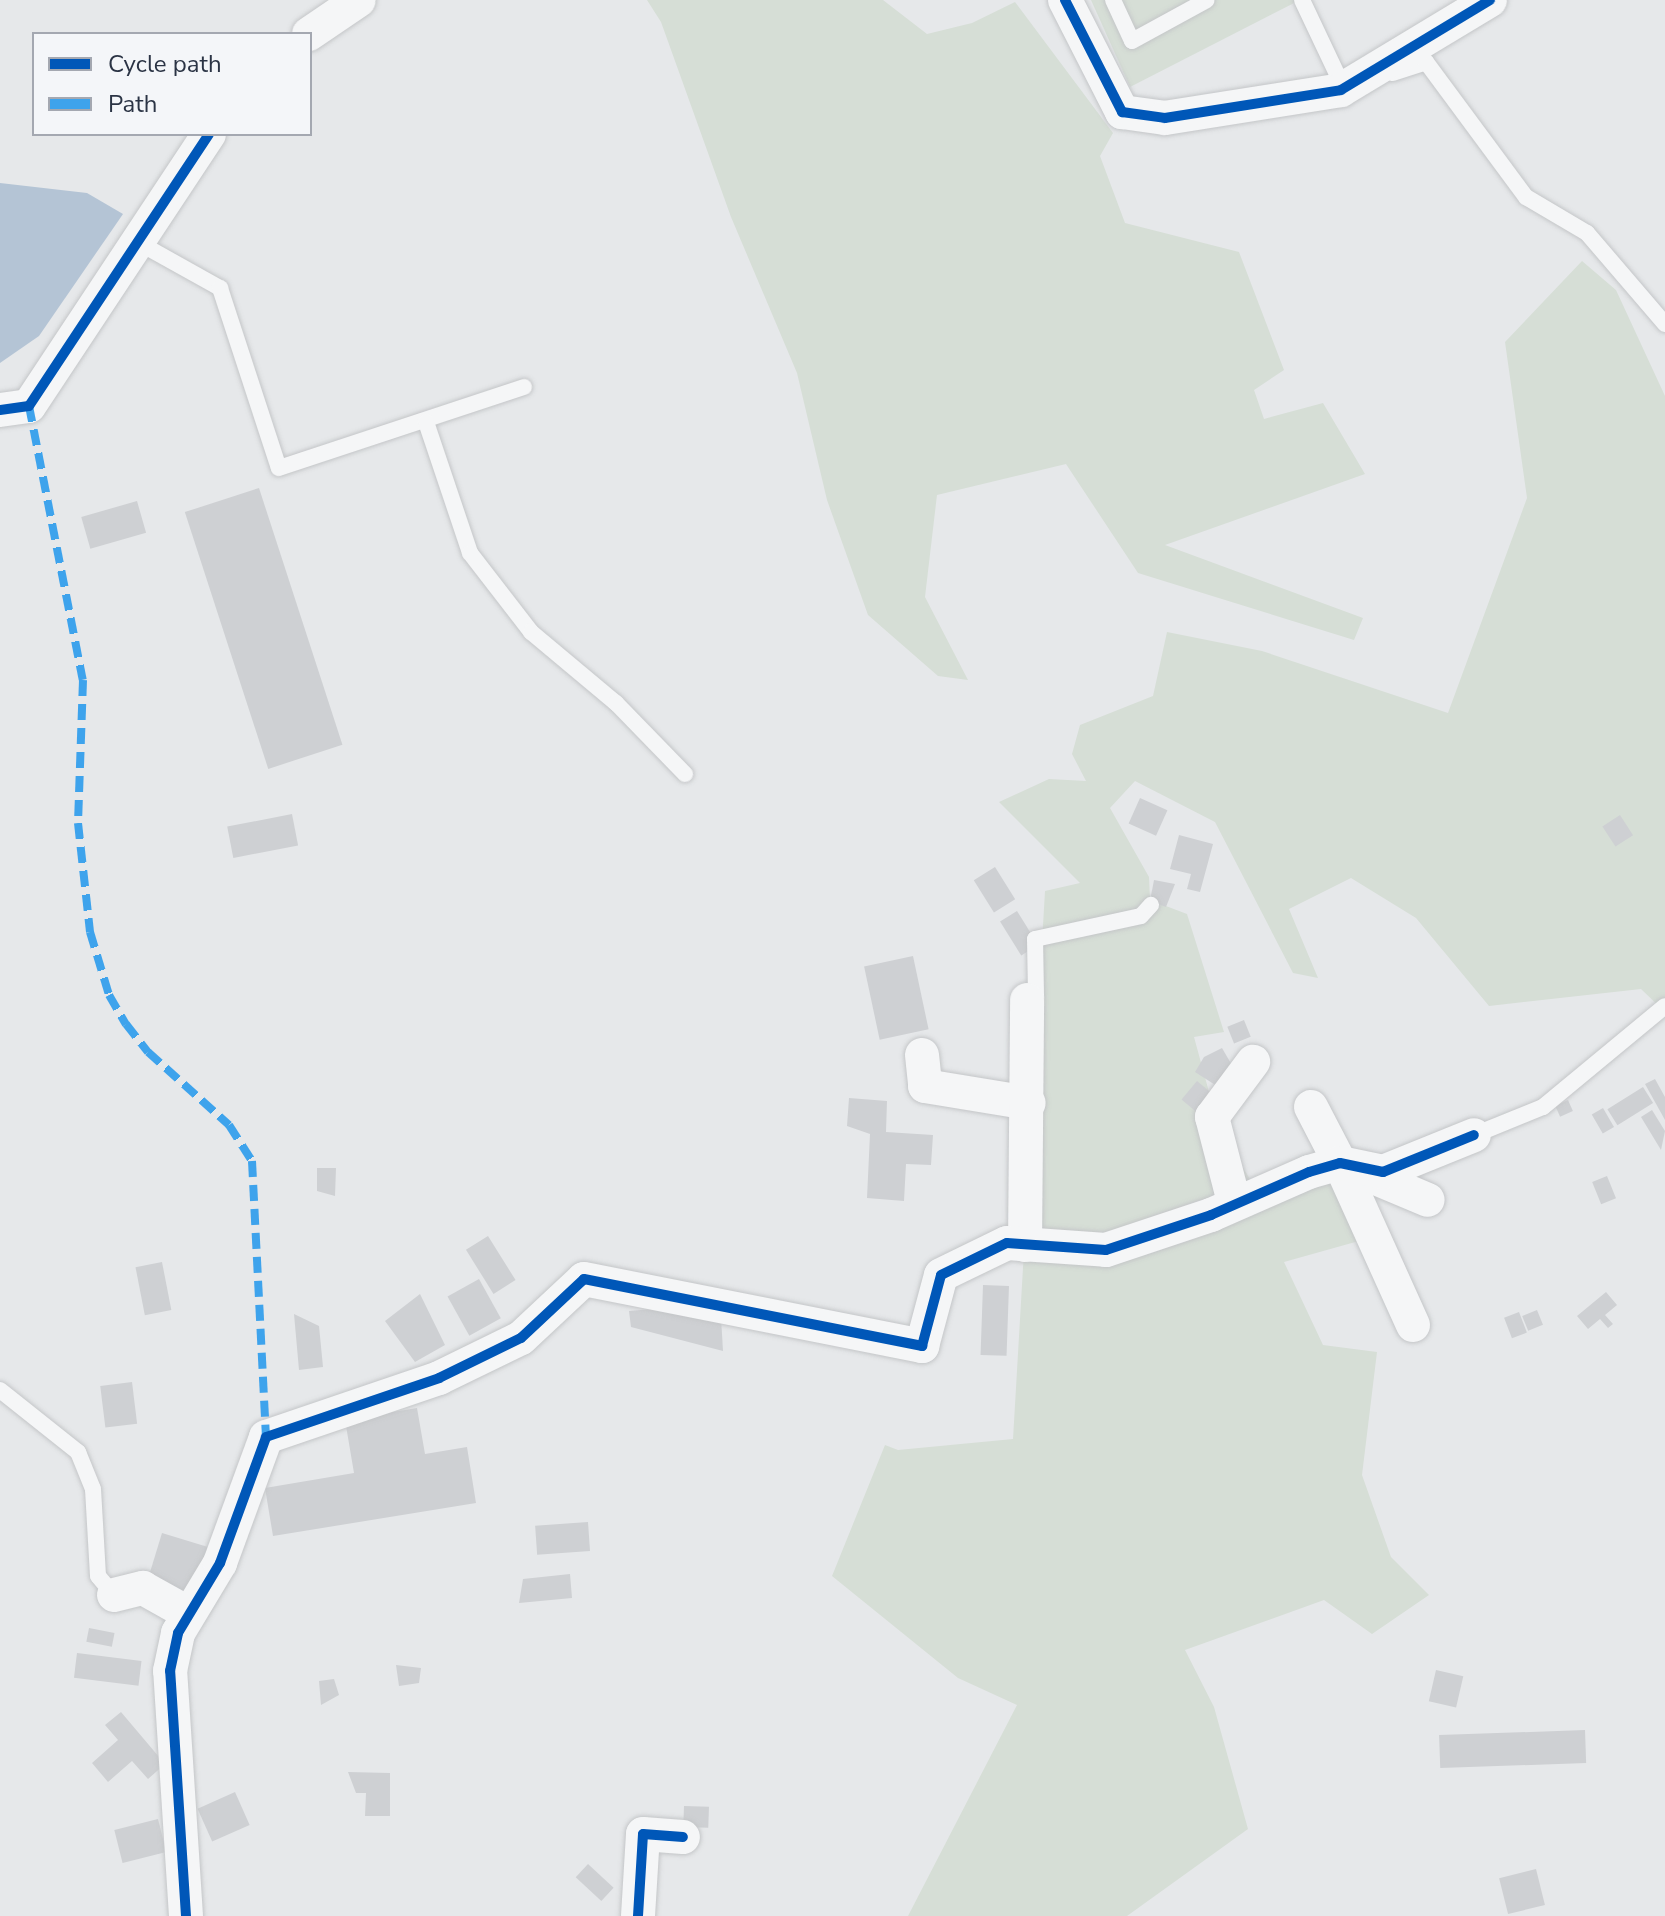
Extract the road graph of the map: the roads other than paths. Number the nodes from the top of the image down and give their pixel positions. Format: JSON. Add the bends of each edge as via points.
{"nodes":[{"id":1,"x":359,"y":0,"type":"edge"},
{"id":2,"x":1065,"y":0,"type":"edge"},
{"id":3,"x":1113,"y":0,"type":"edge"},
{"id":4,"x":1207,"y":0,"type":"edge"},
{"id":5,"x":1302,"y":0,"type":"edge"},
{"id":6,"x":1490,"y":0,"type":"edge"},
{"id":7,"x":312,"y":32,"type":"edge"},
{"id":8,"x":1341,"y":90,"type":"junction"},
{"id":9,"x":208,"y":136,"type":"edge"},
{"id":10,"x":139,"y":243,"type":"junction"},
{"id":11,"x":1665,"y":324,"type":"edge"},
{"id":12,"x":524,"y":387,"type":"dead end"},
{"id":13,"x":0,"y":410,"type":"edge"},
{"id":14,"x":426,"y":422,"type":"junction"},
{"id":15,"x":685,"y":774,"type":"dead end"},
{"id":16,"x":1151,"y":905,"type":"dead end"},
{"id":17,"x":1027,"y":1000,"type":"joint"},
{"id":18,"x":1665,"y":1006,"type":"edge"},
{"id":19,"x":922,"y":1055,"type":"dead end"},
{"id":20,"x":1253,"y":1062,"type":"dead end"},
{"id":21,"x":1029,"y":1103,"type":"junction"},
{"id":22,"x":1311,"y":1107,"type":"dead end"},
{"id":23,"x":1474,"y":1135,"type":"joint"},
{"id":24,"x":1340,"y":1163,"type":"junction"},
{"id":25,"x":1428,"y":1200,"type":"dead end"},
{"id":26,"x":1234,"y":1202,"type":"junction"},
{"id":27,"x":1025,"y":1245,"type":"junction"},
{"id":28,"x":1413,"y":1325,"type":"dead end"},
{"id":29,"x":0,"y":1390,"type":"edge"},
{"id":30,"x":114,"y":1595,"type":"joint"},
{"id":31,"x":186,"y":1612,"type":"junction"},
{"id":32,"x":683,"y":1837,"type":"dead end"},
{"id":33,"x":186,"y":1916,"type":"edge"},
{"id":34,"x":638,"y":1916,"type":"edge"}],
"edges":[{"from":1,"to":7,"type":"street"},
{"from":2,"to":8,"type":"street","via":[[1122,112],[1165,118]]},
{"from":3,"to":4,"type":"lane","via":[[1132,41]]},
{"from":5,"to":8,"type":"lane"},
{"from":6,"to":8,"type":"street"},
{"from":8,"to":11,"type":"lane","via":[[1426,62],[1526,197],[1587,233]]},
{"from":9,"to":10,"type":"street"},
{"from":10,"to":13,"type":"street","via":[[29,406]]},
{"from":10,"to":14,"type":"lane","via":[[220,288],[279,468]]},
{"from":12,"to":14,"type":"lane"},
{"from":14,"to":15,"type":"lane","via":[[470,553],[531,632],[616,703]]},
{"from":16,"to":17,"type":"lane","via":[[1141,916],[1035,939],[1036,995]]},
{"from":17,"to":21,"type":"street"},
{"from":18,"to":23,"type":"lane","via":[[1543,1107]]},
{"from":19,"to":21,"type":"street","via":[[925,1086]]},
{"from":20,"to":26,"type":"street","via":[[1212,1117]]},
{"from":21,"to":27,"type":"street"},
{"from":22,"to":24,"type":"street"},
{"from":23,"to":24,"type":"street","via":[[1383,1172]]},
{"from":24,"to":25,"type":"street"},
{"from":24,"to":26,"type":"street"},
{"from":24,"to":28,"type":"street"},
{"from":26,"to":27,"type":"street","via":[[1211,1215],[1106,1250]]},
{"from":27,"to":31,"type":"street","via":[[1007,1243],[941,1275],[922,1346],[584,1279],[521,1338],[453,1372],[266,1437],[220,1563]]},
{"from":29,"to":30,"type":"lane","via":[[78,1452],[93,1489],[98,1576]]},
{"from":30,"to":31,"type":"street","via":[[143,1588]]},
{"from":31,"to":33,"type":"street","via":[[170,1671],[169,1706],[179,1754],[175,1795]]},
{"from":32,"to":34,"type":"street","via":[[643,1834]]}]}
